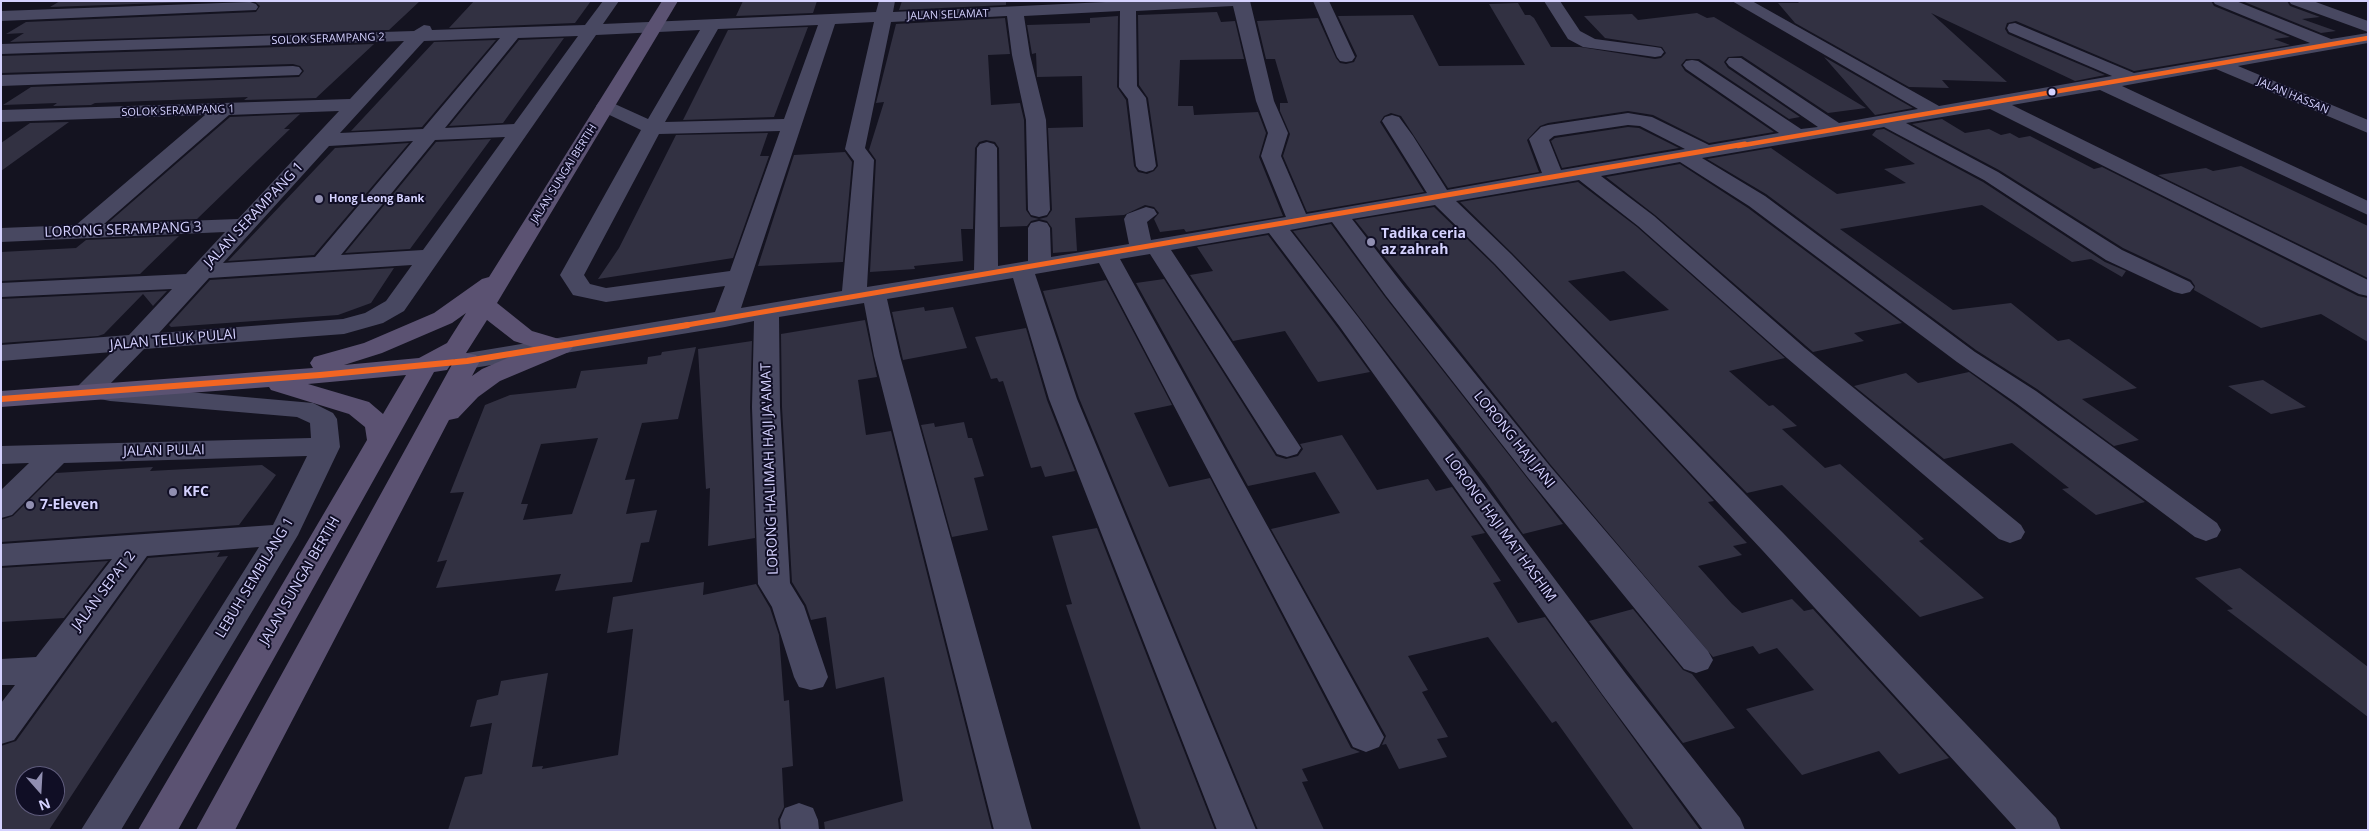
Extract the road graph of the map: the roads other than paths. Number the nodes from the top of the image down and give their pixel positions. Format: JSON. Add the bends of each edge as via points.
{"nodes":[{"id":1,"x":612,"y":1,"type":"edge"},
{"id":2,"x":670,"y":1,"type":"edge"},
{"id":3,"x":1241,"y":1,"type":"edge"},
{"id":4,"x":1321,"y":1,"type":"edge"},
{"id":5,"x":1552,"y":1,"type":"edge"},
{"id":6,"x":2221,"y":1,"type":"edge"},
{"id":7,"x":2297,"y":1,"type":"edge"},
{"id":8,"x":1744,"y":3,"type":"edge"},
{"id":9,"x":254,"y":4,"type":"edge"},
{"id":10,"x":1132,"y":5,"type":"edge"},
{"id":11,"x":1037,"y":6,"type":"edge"},
{"id":12,"x":886,"y":9,"type":"edge"},
{"id":13,"x":1015,"y":12,"type":"junction"},
{"id":14,"x":1,"y":16,"type":"edge"},
{"id":15,"x":828,"y":20,"type":"junction"},
{"id":16,"x":596,"y":24,"type":"junction"},
{"id":17,"x":732,"y":24,"type":"junction"},
{"id":18,"x":654,"y":27,"type":"junction"},
{"id":19,"x":2368,"y":27,"type":"edge"},
{"id":20,"x":710,"y":28,"type":"junction"},
{"id":21,"x":2015,"y":28,"type":"dead end"},
{"id":22,"x":423,"y":31,"type":"junction"},
{"id":23,"x":513,"y":32,"type":"junction"},
{"id":24,"x":216,"y":33,"type":"junction"},
{"id":25,"x":2368,"y":38,"type":"edge"},
{"id":26,"x":330,"y":39,"type":"junction"},
{"id":27,"x":202,"y":44,"type":"junction"},
{"id":28,"x":2331,"y":45,"type":"junction"},
{"id":29,"x":65,"y":48,"type":"junction"},
{"id":30,"x":1,"y":49,"type":"edge"},
{"id":31,"x":1655,"y":52,"type":"dead end"},
{"id":32,"x":636,"y":56,"type":"junction"},
{"id":33,"x":1346,"y":57,"type":"dead end"},
{"id":34,"x":1735,"y":62,"type":"dead end"},
{"id":35,"x":2219,"y":64,"type":"junction"},
{"id":36,"x":1692,"y":65,"type":"dead end"},
{"id":37,"x":293,"y":71,"type":"junction"},
{"id":38,"x":2133,"y":79,"type":"junction"},
{"id":39,"x":6,"y":84,"type":"edge"},
{"id":40,"x":2103,"y":84,"type":"junction"},
{"id":41,"x":1993,"y":103,"type":"junction"},
{"id":42,"x":355,"y":105,"type":"junction"},
{"id":43,"x":606,"y":106,"type":"junction"},
{"id":44,"x":249,"y":108,"type":"junction"},
{"id":45,"x":224,"y":109,"type":"junction"},
{"id":46,"x":1936,"y":112,"type":"junction"},
{"id":47,"x":1,"y":116,"type":"edge"},
{"id":48,"x":1392,"y":121,"type":"dead end"},
{"id":49,"x":1888,"y":121,"type":"junction"},
{"id":50,"x":792,"y":125,"type":"junction"},
{"id":51,"x":2368,"y":127,"type":"edge"},
{"id":52,"x":652,"y":128,"type":"junction"},
{"id":53,"x":520,"y":130,"type":"junction"},
{"id":54,"x":1836,"y":130,"type":"junction"},
{"id":55,"x":429,"y":135,"type":"junction"},
{"id":56,"x":1796,"y":136,"type":"junction"},
{"id":57,"x":323,"y":140,"type":"junction"},
{"id":58,"x":987,"y":148,"type":"dead end"},
{"id":59,"x":1696,"y":154,"type":"junction"},
{"id":60,"x":1146,"y":166,"type":"dead end"},
{"id":61,"x":1584,"y":173,"type":"junction"},
{"id":62,"x":1554,"y":178,"type":"junction"},
{"id":63,"x":1441,"y":198,"type":"junction"},
{"id":64,"x":2368,"y":210,"type":"edge"},
{"id":65,"x":1146,"y":214,"type":"dead end"},
{"id":66,"x":1338,"y":215,"type":"junction"},
{"id":67,"x":1287,"y":224,"type":"junction"},
{"id":68,"x":244,"y":225,"type":"junction"},
{"id":69,"x":82,"y":232,"type":"junction"},
{"id":70,"x":1,"y":235,"type":"edge"},
{"id":71,"x":1149,"y":248,"type":"junction"},
{"id":72,"x":1106,"y":255,"type":"junction"},
{"id":73,"x":430,"y":257,"type":"junction"},
{"id":74,"x":322,"y":264,"type":"junction"},
{"id":75,"x":1031,"y":268,"type":"junction"},
{"id":76,"x":502,"y":275,"type":"junction"},
{"id":77,"x":986,"y":275,"type":"junction"},
{"id":78,"x":198,"y":276,"type":"junction"},
{"id":79,"x":739,"y":277,"type":"junction"},
{"id":80,"x":2182,"y":287,"type":"dead end"},
{"id":81,"x":2368,"y":289,"type":"edge"},
{"id":82,"x":1,"y":290,"type":"edge"},
{"id":83,"x":864,"y":296,"type":"junction"},
{"id":84,"x":484,"y":305,"type":"junction"},
{"id":85,"x":767,"y":312,"type":"junction"},
{"id":86,"x":725,"y":320,"type":"junction"},
{"id":87,"x":136,"y":343,"type":"junction"},
{"id":88,"x":556,"y":348,"type":"junction"},
{"id":89,"x":1,"y":353,"type":"edge"},
{"id":90,"x":462,"y":354,"type":"junction"},
{"id":91,"x":425,"y":366,"type":"junction"},
{"id":92,"x":266,"y":380,"type":"junction"},
{"id":93,"x":88,"y":391,"type":"junction"},
{"id":94,"x":1,"y":399,"type":"edge"},
{"id":95,"x":428,"y":434,"type":"junction"},
{"id":96,"x":382,"y":440,"type":"junction"},
{"id":97,"x":326,"y":447,"type":"junction"},
{"id":98,"x":1287,"y":448,"type":"dead end"},
{"id":99,"x":57,"y":453,"type":"junction"},
{"id":100,"x":1,"y":456,"type":"edge"},
{"id":101,"x":1,"y":508,"type":"edge"},
{"id":102,"x":2206,"y":530,"type":"dead end"},
{"id":103,"x":2010,"y":532,"type":"dead end"},
{"id":104,"x":283,"y":535,"type":"junction"},
{"id":105,"x":138,"y":546,"type":"junction"},
{"id":106,"x":1,"y":555,"type":"edge"},
{"id":107,"x":1696,"y":660,"type":"dead end"},
{"id":108,"x":45,"y":670,"type":"junction"},
{"id":109,"x":1,"y":672,"type":"edge"},
{"id":110,"x":811,"y":677,"type":"dead end"},
{"id":111,"x":1,"y":730,"type":"edge"},
{"id":112,"x":1366,"y":736,"type":"dead end"},
{"id":113,"x":232,"y":814,"type":"edge"},
{"id":114,"x":100,"y":830,"type":"edge"},
{"id":115,"x":156,"y":830,"type":"edge"},
{"id":116,"x":215,"y":830,"type":"edge"},
{"id":117,"x":1013,"y":830,"type":"edge"},
{"id":118,"x":1237,"y":830,"type":"edge"},
{"id":119,"x":1726,"y":830,"type":"edge"},
{"id":120,"x":2042,"y":830,"type":"edge"}],
"edges":[{"from":1,"to":16,"type":"street"},
{"from":2,"to":18,"type":"main road","name":"JALAN SUNGAI BERTIH"},
{"from":3,"to":10,"type":"street","name":"JALAN SELAMAT"},
{"from":3,"to":67,"type":"street","name":"LORONG HAJI MAT HASHIM","via":[[1265,101],[1278,132],[1271,156]]},
{"from":4,"to":33,"type":"street"},
{"from":5,"to":31,"type":"street","via":[[1574,35],[1589,43]]},
{"from":6,"to":28,"type":"street"},
{"from":7,"to":19,"type":"street"},
{"from":8,"to":46,"type":"street"},
{"from":9,"to":14,"type":"street"},
{"from":9,"to":24,"type":"street"},
{"from":10,"to":11,"type":"street","name":"JALAN SELAMAT"},
{"from":10,"to":60,"type":"street","via":[[1128,87],[1137,98]]},
{"from":11,"to":13,"type":"street","name":"JALAN SELAMAT"},
{"from":12,"to":13,"type":"street","name":"JALAN SELAMAT"},
{"from":12,"to":15,"type":"street","name":"JALAN SELAMAT"},
{"from":12,"to":83,"type":"street","via":[[855,149],[864,160]]},
{"from":13,"to":75,"type":"street","via":[[1021,56],[1036,120],[1039,219]]},
{"from":15,"to":17,"type":"street","name":"JALAN SELAMAT"},
{"from":15,"to":50,"type":"street"},
{"from":16,"to":18,"type":"street","name":"SOLOK SERAMPANG 2"},
{"from":16,"to":22,"type":"street"},
{"from":16,"to":23,"type":"street","name":"SOLOK SERAMPANG 2"},
{"from":16,"to":53,"type":"street"},
{"from":17,"to":18,"type":"street","name":"JALAN SELAMAT"},
{"from":17,"to":20,"type":"street"},
{"from":18,"to":32,"type":"main road","name":"JALAN SUNGAI BERTIH"},
{"from":20,"to":32,"type":"street","via":[[666,38]]},
{"from":20,"to":52,"type":"street"},
{"from":21,"to":38,"type":"street"},
{"from":22,"to":23,"type":"street","name":"SOLOK SERAMPANG 2"},
{"from":22,"to":24,"type":"street"},
{"from":22,"to":26,"type":"street","name":"SOLOK SERAMPANG 2"},
{"from":22,"to":42,"type":"street","name":"JALAN SERAMPANG 1"},
{"from":23,"to":55,"type":"street"},
{"from":24,"to":27,"type":"street"},
{"from":25,"to":28,"type":"street"},
{"from":26,"to":27,"type":"street","name":"SOLOK SERAMPANG 2"},
{"from":26,"to":37,"type":"street"},
{"from":27,"to":29,"type":"street","name":"SOLOK SERAMPANG 2"},
{"from":28,"to":35,"type":"street"},
{"from":29,"to":30,"type":"street","name":"SOLOK SERAMPANG 2"},
{"from":29,"to":39,"type":"street"},
{"from":32,"to":43,"type":"main road","name":"JALAN SUNGAI BERTIH"},
{"from":34,"to":54,"type":"street"},
{"from":35,"to":38,"type":"street"},
{"from":35,"to":51,"type":"street","name":"JALAN HASSAN"},
{"from":36,"to":56,"type":"street"},
{"from":37,"to":39,"type":"street"},
{"from":37,"to":44,"type":"street"},
{"from":38,"to":40,"type":"street"},
{"from":40,"to":41,"type":"street"},
{"from":40,"to":64,"type":"street"},
{"from":41,"to":46,"type":"street"},
{"from":41,"to":81,"type":"street"},
{"from":42,"to":44,"type":"street","name":"SOLOK SERAMPANG 1"},
{"from":42,"to":57,"type":"street","name":"JALAN SERAMPANG 1"},
{"from":43,"to":52,"type":"street"},
{"from":43,"to":76,"type":"main road","name":"JALAN SUNGAI BERTIH"},
{"from":44,"to":45,"type":"street","name":"SOLOK SERAMPANG 1"},
{"from":45,"to":47,"type":"street","name":"SOLOK SERAMPANG 1"},
{"from":45,"to":69,"type":"street"},
{"from":46,"to":49,"type":"street"},
{"from":48,"to":63,"type":"street"},
{"from":49,"to":54,"type":"street"},
{"from":49,"to":80,"type":"street","via":[[1991,176],[2114,255]]},
{"from":50,"to":52,"type":"street"},
{"from":50,"to":79,"type":"street"},
{"from":52,"to":79,"type":"street","via":[[572,276],[582,290],[606,295]]},
{"from":53,"to":55,"type":"street"},
{"from":53,"to":73,"type":"street"},
{"from":54,"to":56,"type":"street"},
{"from":55,"to":57,"type":"street"},
{"from":55,"to":74,"type":"street"},
{"from":56,"to":59,"type":"street"},
{"from":57,"to":68,"type":"street","name":"JALAN SERAMPANG 1"},
{"from":58,"to":77,"type":"street"},
{"from":59,"to":61,"type":"street"},
{"from":59,"to":62,"type":"street","via":[[1645,121],[1628,119],[1548,131],[1539,139]]},
{"from":59,"to":102,"type":"street","via":[[1966,357],[2026,397]]},
{"from":61,"to":62,"type":"street"},
{"from":61,"to":103,"type":"street","via":[[1646,221],[1796,353]]},
{"from":62,"to":63,"type":"street"},
{"from":63,"to":66,"type":"street"},
{"from":63,"to":120,"type":"street","via":[[1774,542]]},
{"from":65,"to":71,"type":"street","via":[[1135,219]]},
{"from":66,"to":67,"type":"street"},
{"from":66,"to":107,"type":"street","name":"LORONG HAJI JANI","via":[[1527,457]]},
{"from":67,"to":71,"type":"street"},
{"from":67,"to":119,"type":"street","name":"LORONG HAJI MAT HASHIM","via":[[1349,322],[1614,684]]},
{"from":68,"to":69,"type":"street","name":"LORONG SERAMPANG 3"},
{"from":68,"to":78,"type":"street","name":"JALAN SERAMPANG 1"},
{"from":69,"to":70,"type":"street","name":"LORONG SERAMPANG 3"},
{"from":71,"to":72,"type":"street"},
{"from":71,"to":98,"type":"street"},
{"from":72,"to":75,"type":"street"},
{"from":72,"to":112,"type":"street"},
{"from":73,"to":74,"type":"street"},
{"from":73,"to":87,"type":"street","name":"JALAN TELUK PULAI","via":[[394,306],[374,318],[344,326]]},
{"from":74,"to":78,"type":"street"},
{"from":75,"to":77,"type":"street"},
{"from":75,"to":118,"type":"street","via":[[1063,399]]},
{"from":76,"to":84,"type":"main road","name":"JALAN SUNGAI BERTIH"},
{"from":76,"to":92,"type":"main road","via":[[443,318],[407,335]]},
{"from":77,"to":83,"type":"street"},
{"from":78,"to":82,"type":"street"},
{"from":78,"to":87,"type":"street","name":"JALAN SERAMPANG 1"},
{"from":79,"to":86,"type":"street"},
{"from":83,"to":85,"type":"street"},
{"from":83,"to":117,"type":"street","via":[[888,356]]},
{"from":84,"to":88,"type":"main road","via":[[523,336]]},
{"from":84,"to":90,"type":"main road","name":"JALAN SUNGAI BERTIH"},
{"from":85,"to":86,"type":"street"},
{"from":85,"to":110,"type":"street","name":"LORONG HALIMAH HAJI JA'AMAT","via":[[766,408],[774,584],[788,606]]},
{"from":86,"to":88,"type":"street"},
{"from":87,"to":89,"type":"street","name":"JALAN TELUK PULAI"},
{"from":87,"to":93,"type":"street","name":"JALAN SERAMPANG 1"},
{"from":88,"to":90,"type":"street"},
{"from":88,"to":95,"type":"main road","via":[[491,375],[469,391]]},
{"from":90,"to":91,"type":"main road"},
{"from":90,"to":95,"type":"main road","name":"JALAN SUNGAI BERTIH"},
{"from":91,"to":92,"type":"main road"},
{"from":91,"to":96,"type":"main road","name":"JALAN SUNGAI BERTIH"},
{"from":92,"to":93,"type":"main road"},
{"from":92,"to":96,"type":"main road","via":[[359,408],[378,424]]},
{"from":93,"to":94,"type":"main road"},
{"from":93,"to":97,"type":"street","via":[[303,409],[323,419]]},
{"from":95,"to":113,"type":"main road","name":"JALAN SUNGAI BERTIH"},
{"from":96,"to":115,"type":"main road","name":"JALAN SUNGAI BERTIH"},
{"from":97,"to":99,"type":"street","name":"JALAN PULAI"},
{"from":97,"to":104,"type":"street","name":"LEBUH SEMBILANG 1"},
{"from":99,"to":100,"type":"street","name":"JALAN PULAI"},
{"from":99,"to":101,"type":"street"},
{"from":104,"to":105,"type":"street","name":"JALAN SEPAT 2"},
{"from":104,"to":114,"type":"street","name":"LEBUH SEMBILANG 1"},
{"from":105,"to":106,"type":"street"},
{"from":105,"to":108,"type":"street","name":"JALAN SEPAT 2"},
{"from":108,"to":109,"type":"street"},
{"from":108,"to":111,"type":"street","name":"JALAN SEPAT 2"},
{"from":113,"to":116,"type":"main road","name":"JALAN SUNGAI BERTIH"}]}
